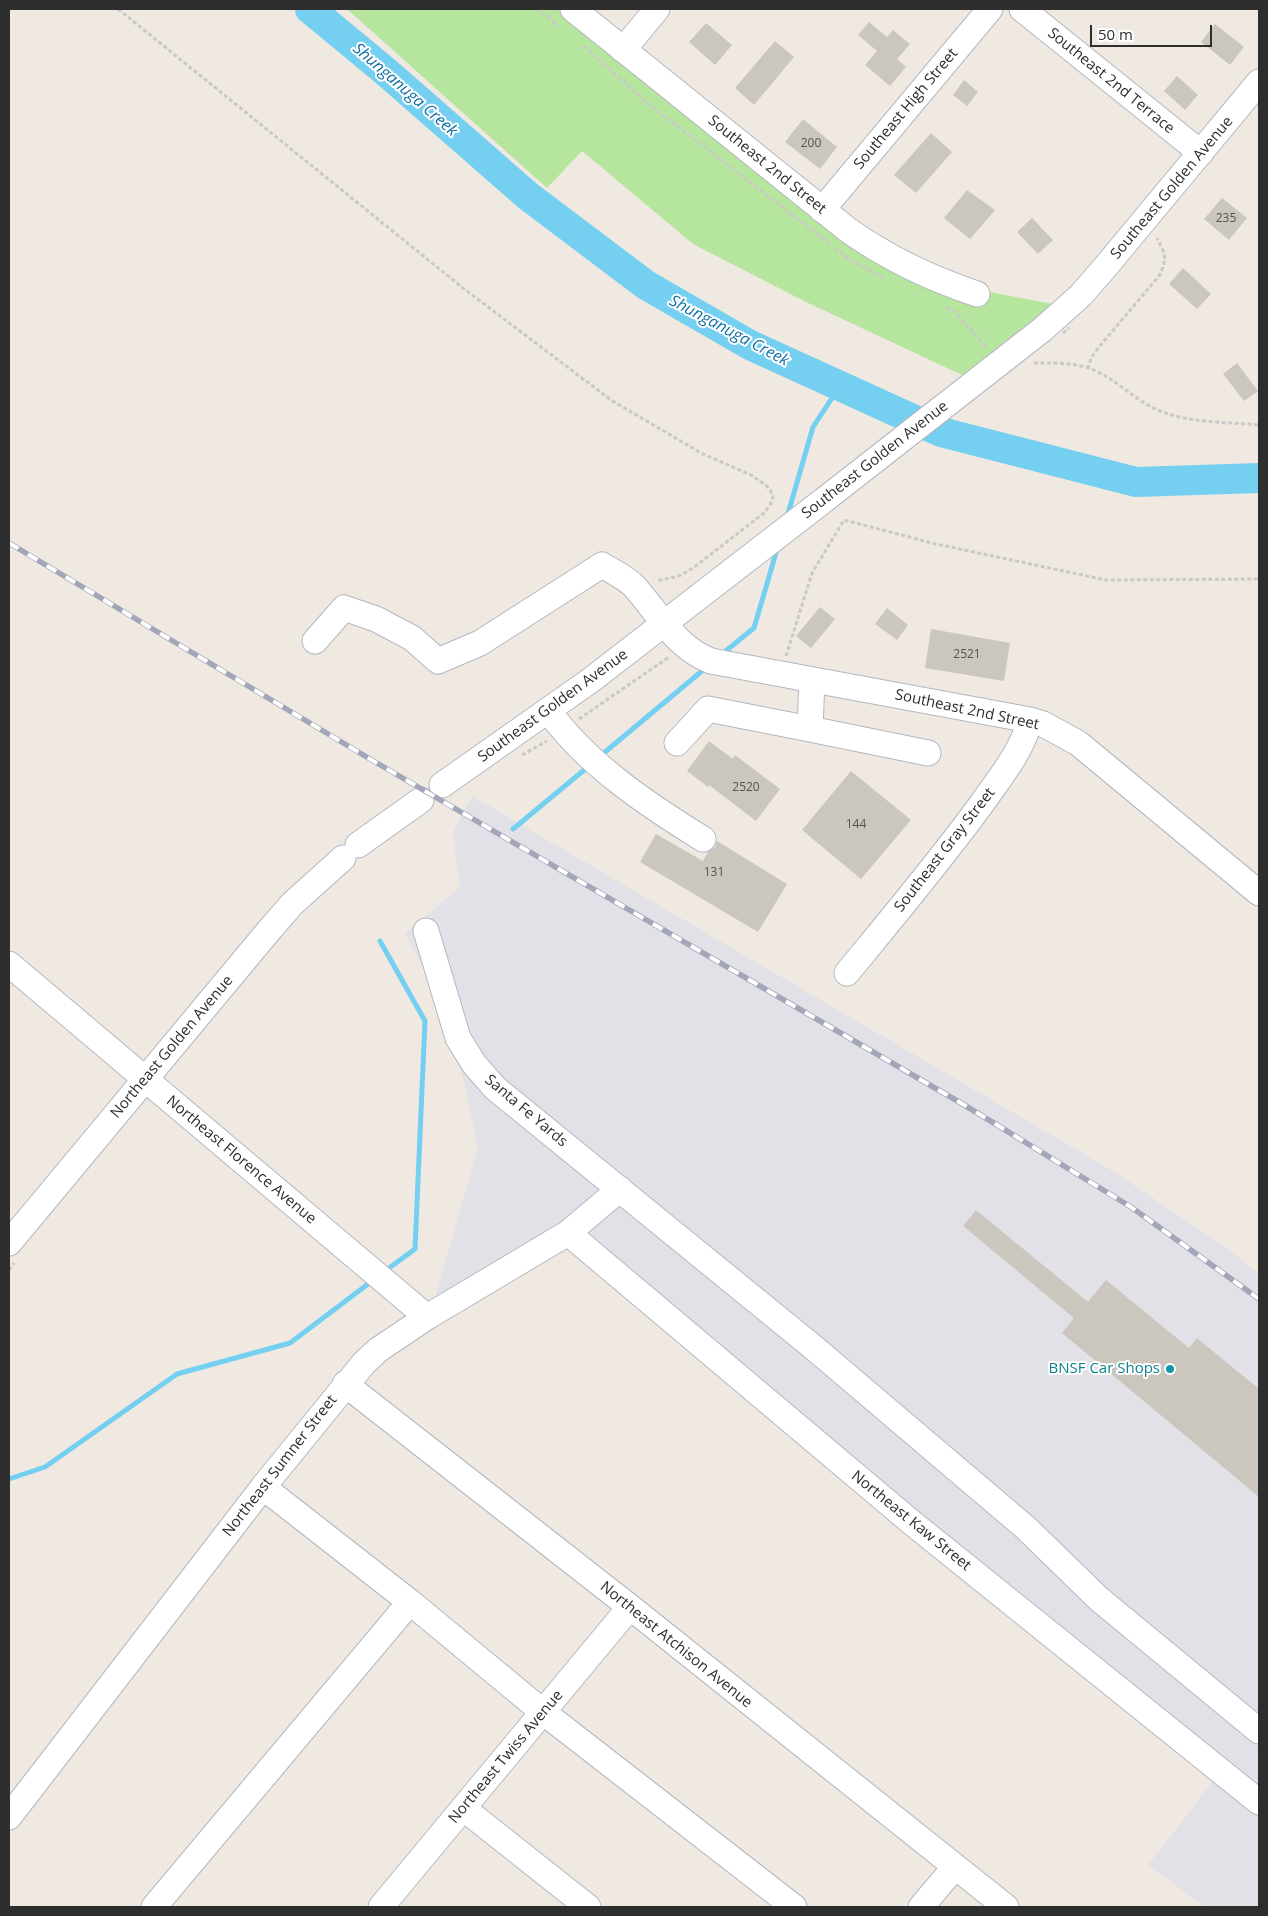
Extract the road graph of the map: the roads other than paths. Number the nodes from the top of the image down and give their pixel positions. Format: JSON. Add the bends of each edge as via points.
{"nodes":[{"id":1,"x":573,"y":9,"type":"edge"},
{"id":2,"x":657,"y":9,"type":"edge"},
{"id":3,"x":990,"y":9,"type":"edge"},
{"id":4,"x":1022,"y":9,"type":"edge"},
{"id":5,"x":623,"y":50,"type":"junction"},
{"id":6,"x":1259,"y":82,"type":"edge"},
{"id":7,"x":1201,"y":153,"type":"junction"},
{"id":8,"x":822,"y":210,"type":"junction"},
{"id":9,"x":977,"y":294,"type":"dead end"},
{"id":10,"x":664,"y":623,"type":"junction"},
{"id":11,"x":315,"y":641,"type":"dead end"},
{"id":12,"x":812,"y":680,"type":"junction"},
{"id":13,"x":548,"y":710,"type":"junction"},
{"id":14,"x":1030,"y":720,"type":"junction"},
{"id":15,"x":810,"y":729,"type":"junction"},
{"id":16,"x":677,"y":743,"type":"dead end"},
{"id":17,"x":928,"y":753,"type":"dead end"},
{"id":18,"x":442,"y":785,"type":"dead end"},
{"id":19,"x":421,"y":800,"type":"dead end"},
{"id":20,"x":703,"y":839,"type":"dead end"},
{"id":21,"x":1259,"y":893,"type":"edge"},
{"id":22,"x":426,"y":931,"type":"dead end"},
{"id":23,"x":9,"y":964,"type":"edge"},
{"id":24,"x":848,"y":973,"type":"dead end"},
{"id":25,"x":145,"y":1079,"type":"junction"},
{"id":26,"x":620,"y":1189,"type":"junction"},
{"id":27,"x":568,"y":1233,"type":"junction"},
{"id":28,"x":12,"y":1252,"type":"edge"},
{"id":29,"x":427,"y":1317,"type":"junction"},
{"id":30,"x":345,"y":1384,"type":"junction"},
{"id":31,"x":263,"y":1487,"type":"junction"},
{"id":32,"x":410,"y":1602,"type":"junction"},
{"id":33,"x":630,"y":1607,"type":"junction"},
{"id":34,"x":543,"y":1712,"type":"junction"},
{"id":35,"x":1259,"y":1731,"type":"edge"},
{"id":36,"x":1259,"y":1802,"type":"edge"},
{"id":37,"x":463,"y":1808,"type":"junction"},
{"id":38,"x":9,"y":1817,"type":"edge"},
{"id":39,"x":955,"y":1867,"type":"junction"},
{"id":40,"x":154,"y":1907,"type":"edge"},
{"id":41,"x":381,"y":1907,"type":"edge"},
{"id":42,"x":588,"y":1907,"type":"edge"},
{"id":43,"x":794,"y":1907,"type":"edge"},
{"id":44,"x":921,"y":1907,"type":"edge"},
{"id":45,"x":1006,"y":1907,"type":"edge"}],
"edges":[{"from":1,"to":5,"type":"street","name":"Southeast 2nd Street"},
{"from":2,"to":5,"type":"street"},
{"from":3,"to":8,"type":"street","name":"Southeast High Street"},
{"from":4,"to":7,"type":"street","name":"Southeast 2nd Terrace"},
{"from":5,"to":8,"type":"street","name":"Southeast 2nd Street"},
{"from":6,"to":7,"type":"street","name":"Southeast Golden Avenue"},
{"from":7,"to":10,"type":"street","name":"Southeast Golden Avenue","bridge":true,"via":[[1081,295]]},
{"from":8,"to":9,"type":"street","name":"Southeast 2nd Street","via":[[875,249],[904,265]]},
{"from":10,"to":11,"type":"street","name":"Southeast 2nd Street","via":[[633,585],[602,564],[480,643],[438,661],[412,638],[376,618],[344,608]]},
{"from":10,"to":12,"type":"street","name":"Southeast 2nd Street","via":[[684,646],[711,661]]},
{"from":10,"to":13,"type":"street","name":"Southeast Golden Avenue"},
{"from":12,"to":14,"type":"street","name":"Southeast 2nd Street"},
{"from":12,"to":15,"type":"street"},
{"from":13,"to":18,"type":"street","name":"Southeast Golden Avenue"},
{"from":13,"to":20,"type":"street","via":[[562,730],[598,764],[656,809]]},
{"from":14,"to":21,"type":"street","name":"Southeast 2nd Street","via":[[1078,743]]},
{"from":14,"to":24,"type":"street","name":"Southeast Gray Street","via":[[1026,736],[1006,769],[962,832]]},
{"from":15,"to":16,"type":"street","via":[[708,709]]},
{"from":15,"to":17,"type":"street"},
{"from":19,"to":25,"type":"street","name":"Northeast Golden Avenue","via":[[350,852],[292,904]]},
{"from":22,"to":26,"type":"street","name":"Santa Fe Yards","via":[[458,1038],[474,1064],[496,1088]]},
{"from":23,"to":25,"type":"street","name":"Northeast Florence Avenue"},
{"from":25,"to":28,"type":"street","name":"Northeast Golden Avenue"},
{"from":25,"to":29,"type":"street","name":"Northeast Florence Avenue"},
{"from":26,"to":27,"type":"street","name":"Northeast Sumner Street"},
{"from":26,"to":35,"type":"street","name":"Santa Fe Yards","via":[[836,1366],[1026,1528],[1099,1599]]},
{"from":27,"to":29,"type":"street","name":"Northeast Sumner Street"},
{"from":27,"to":36,"type":"street","name":"Northeast Kaw Street","via":[[911,1522]]},
{"from":29,"to":30,"type":"street","name":"Northeast Sumner Street","via":[[378,1350]]},
{"from":30,"to":31,"type":"street","name":"Northeast Sumner Street"},
{"from":30,"to":33,"type":"street","name":"Northeast Atchison Avenue"},
{"from":31,"to":32,"type":"street"},
{"from":31,"to":38,"type":"street","name":"Northeast Sumner Street"},
{"from":32,"to":34,"type":"street"},
{"from":32,"to":40,"type":"street"},
{"from":33,"to":34,"type":"street","name":"Northeast Twiss Avenue"},
{"from":33,"to":39,"type":"street","name":"Northeast Atchison Avenue"},
{"from":34,"to":37,"type":"street","name":"Northeast Twiss Avenue"},
{"from":34,"to":43,"type":"street"},
{"from":37,"to":41,"type":"street","name":"Northeast Twiss Avenue"},
{"from":37,"to":42,"type":"street"},
{"from":39,"to":44,"type":"street"},
{"from":39,"to":45,"type":"street","name":"Northeast Atchison Avenue"}]}
